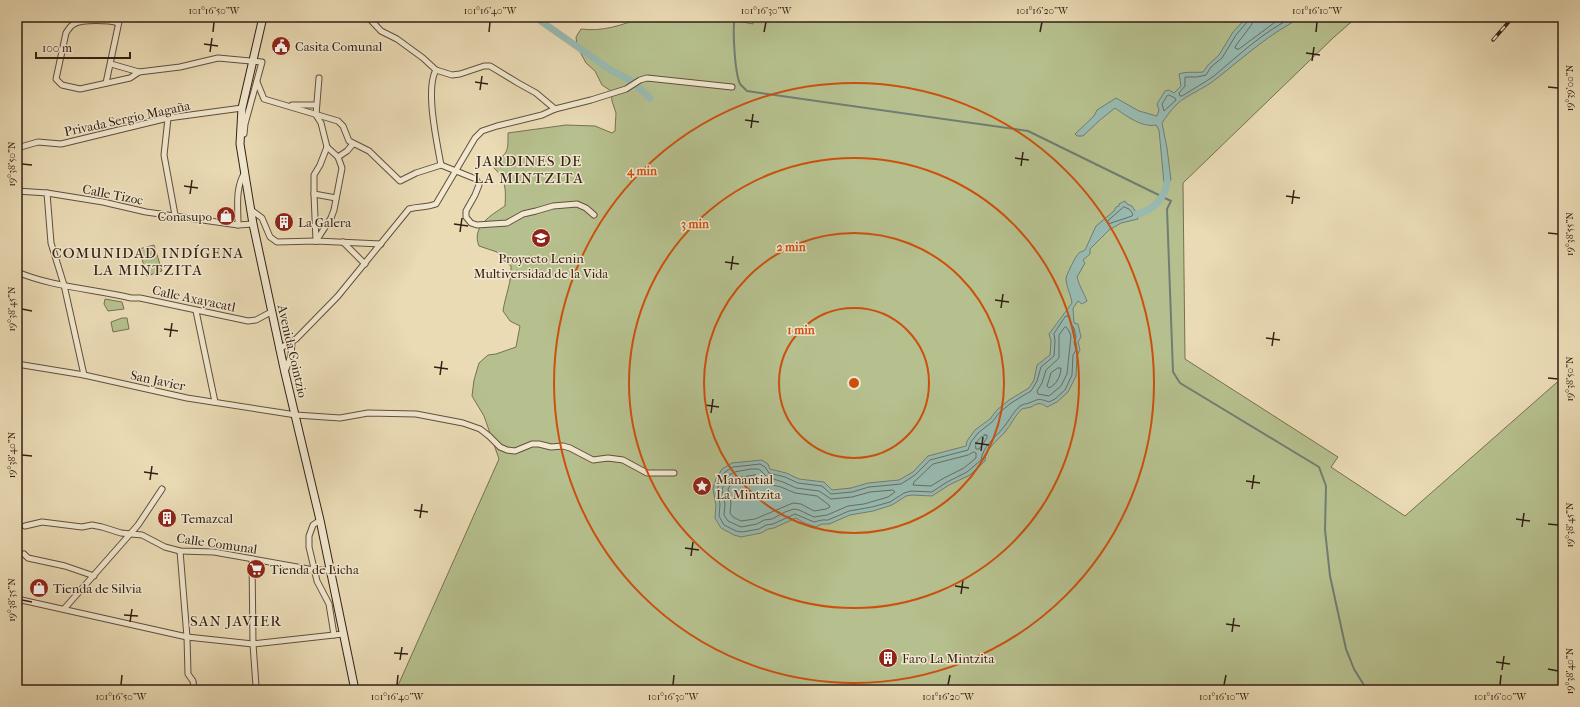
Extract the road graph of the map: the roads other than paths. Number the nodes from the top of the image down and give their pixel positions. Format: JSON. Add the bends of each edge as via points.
{"nodes":[{"id":1,"x":120,"y":17,"type":"edge"},
{"id":2,"x":263,"y":17,"type":"edge"},
{"id":3,"x":368,"y":17,"type":"edge"},
{"id":4,"x":118,"y":23,"type":"junction"},
{"id":5,"x":253,"y":61,"type":"junction"},
{"id":6,"x":111,"y":64,"type":"junction"},
{"id":7,"x":436,"y":70,"type":"junction"},
{"id":8,"x":139,"y":72,"type":"junction"},
{"id":9,"x":319,"y":78,"type":"dead end"},
{"id":10,"x":257,"y":82,"type":"junction"},
{"id":11,"x":106,"y":83,"type":"junction"},
{"id":12,"x":732,"y":87,"type":"dead end"},
{"id":13,"x":287,"y":105,"type":"junction"},
{"id":14,"x":316,"y":105,"type":"junction"},
{"id":15,"x":242,"y":108,"type":"junction"},
{"id":16,"x":555,"y":109,"type":"junction"},
{"id":17,"x":316,"y":115,"type":"junction"},
{"id":18,"x":168,"y":118,"type":"junction"},
{"id":19,"x":240,"y":144,"type":"junction"},
{"id":20,"x":353,"y":144,"type":"junction"},
{"id":21,"x":326,"y":147,"type":"junction"},
{"id":22,"x":17,"y":148,"type":"edge"},
{"id":23,"x":338,"y":157,"type":"junction"},
{"id":24,"x":441,"y":165,"type":"junction"},
{"id":25,"x":457,"y":171,"type":"junction"},
{"id":26,"x":245,"y":172,"type":"junction"},
{"id":27,"x":17,"y":190,"type":"edge"},
{"id":28,"x":46,"y":194,"type":"junction"},
{"id":29,"x":314,"y":194,"type":"junction"},
{"id":30,"x":336,"y":198,"type":"junction"},
{"id":31,"x":250,"y":209,"type":"junction"},
{"id":32,"x":175,"y":215,"type":"junction"},
{"id":33,"x":594,"y":215,"type":"dead end"},
{"id":34,"x":238,"y":224,"type":"junction"},
{"id":35,"x":253,"y":224,"type":"junction"},
{"id":36,"x":316,"y":241,"type":"junction"},
{"id":37,"x":343,"y":242,"type":"junction"},
{"id":38,"x":381,"y":244,"type":"junction"},
{"id":39,"x":365,"y":264,"type":"junction"},
{"id":40,"x":17,"y":272,"type":"edge"},
{"id":41,"x":64,"y":285,"type":"junction"},
{"id":42,"x":196,"y":311,"type":"junction"},
{"id":43,"x":271,"y":312,"type":"junction"},
{"id":44,"x":292,"y":343,"type":"junction"},
{"id":45,"x":279,"y":349,"type":"junction"},
{"id":46,"x":17,"y":364,"type":"edge"},
{"id":47,"x":285,"y":373,"type":"junction"},
{"id":48,"x":84,"y":375,"type":"junction"},
{"id":49,"x":215,"y":402,"type":"junction"},
{"id":50,"x":296,"y":414,"type":"junction"},
{"id":51,"x":674,"y":473,"type":"dead end"},
{"id":52,"x":162,"y":490,"type":"dead end"},
{"id":53,"x":320,"y":520,"type":"junction"},
{"id":54,"x":25,"y":526,"type":"dead end"},
{"id":55,"x":130,"y":534,"type":"junction"},
{"id":56,"x":180,"y":551,"type":"junction"},
{"id":57,"x":24,"y":554,"type":"dead end"},
{"id":58,"x":252,"y":559,"type":"junction"},
{"id":59,"x":314,"y":570,"type":"junction"},
{"id":60,"x":330,"y":570,"type":"junction"},
{"id":61,"x":94,"y":576,"type":"junction"},
{"id":62,"x":17,"y":600,"type":"edge"},
{"id":63,"x":64,"y":609,"type":"junction"},
{"id":64,"x":343,"y":634,"type":"junction"},
{"id":65,"x":334,"y":635,"type":"junction"},
{"id":66,"x":187,"y":637,"type":"junction"},
{"id":67,"x":253,"y":644,"type":"junction"},
{"id":68,"x":256,"y":686,"type":"dead end"},
{"id":69,"x":193,"y":690,"type":"edge"},
{"id":70,"x":355,"y":690,"type":"edge"}],
"edges":[{"from":1,"to":4,"type":"street"},
{"from":2,"to":5,"type":"main road","name":"Avenida Cointzio"},
{"from":3,"to":7,"type":"street","via":[[381,31],[397,39]]},
{"from":4,"to":6,"type":"street"},
{"from":4,"to":11,"type":"street","via":[[76,23],[70,27],[66,33],[56,79],[62,85],[80,89]]},
{"from":5,"to":8,"type":"street","via":[[218,58],[180,67]]},
{"from":5,"to":10,"type":"street","via":[[262,62]]},
{"from":5,"to":15,"type":"main road","name":"Avenida Cointzio"},
{"from":6,"to":8,"type":"street"},
{"from":6,"to":11,"type":"street"},
{"from":7,"to":16,"type":"street","via":[[460,74],[490,66],[536,93]]},
{"from":7,"to":24,"type":"street","via":[[432,77],[432,103]]},
{"from":8,"to":11,"type":"street","via":[[130,78]]},
{"from":9,"to":14,"type":"street"},
{"from":10,"to":13,"type":"street","via":[[264,99]]},
{"from":10,"to":19,"type":"street"},
{"from":12,"to":16,"type":"street","via":[[647,78],[626,89]]},
{"from":13,"to":14,"type":"street"},
{"from":13,"to":17,"type":"street"},
{"from":14,"to":17,"type":"street"},
{"from":15,"to":18,"type":"street","name":"Privada Sergio Magaña"},
{"from":15,"to":19,"type":"main road","name":"Avenida Cointzio"},
{"from":16,"to":25,"type":"street","via":[[482,131],[475,138]]},
{"from":17,"to":20,"type":"street","via":[[338,121]]},
{"from":17,"to":21,"type":"street","via":[[321,123]]},
{"from":18,"to":22,"type":"street","name":"Privada Sergio Magaña","via":[[61,144],[38,142]]},
{"from":18,"to":32,"type":"street","via":[[164,155]]},
{"from":19,"to":26,"type":"main road","name":"Avenida Cointzio"},
{"from":20,"to":23,"type":"street"},
{"from":20,"to":24,"type":"street","via":[[369,151],[400,181]]},
{"from":21,"to":23,"type":"street"},
{"from":21,"to":29,"type":"street","via":[[314,175]]},
{"from":23,"to":30,"type":"street","via":[[342,168]]},
{"from":24,"to":25,"type":"street"},
{"from":25,"to":33,"type":"street","via":[[476,179],[479,184],[466,211],[470,223],[507,223],[522,214],[553,206],[577,204]]},
{"from":25,"to":38,"type":"street","via":[[436,204],[410,209]]},
{"from":26,"to":31,"type":"main road","name":"Avenida Cointzio"},
{"from":26,"to":34,"type":"street","via":[[239,181]]},
{"from":27,"to":28,"type":"street","name":"Calle Tizoc"},
{"from":28,"to":32,"type":"street","name":"Calle Tizoc"},
{"from":28,"to":41,"type":"street","via":[[51,244]]},
{"from":29,"to":30,"type":"street"},
{"from":29,"to":36,"type":"street"},
{"from":30,"to":36,"type":"street","via":[[331,218]]},
{"from":31,"to":35,"type":"main road","name":"Avenida Cointzio"},
{"from":31,"to":36,"type":"street","via":[[262,218],[270,237],[277,242]]},
{"from":32,"to":34,"type":"street","name":"Calle Tizoc"},
{"from":34,"to":35,"type":"street","name":"Calle Tizoc"},
{"from":35,"to":43,"type":"main road","name":"Avenida Cointzio"},
{"from":36,"to":37,"type":"street"},
{"from":37,"to":38,"type":"street"},
{"from":37,"to":39,"type":"street"},
{"from":38,"to":39,"type":"street"},
{"from":39,"to":44,"type":"street"},
{"from":40,"to":41,"type":"street","name":"Calle Axayacatl"},
{"from":41,"to":42,"type":"street","name":"Calle Axayacatl"},
{"from":41,"to":48,"type":"street"},
{"from":42,"to":43,"type":"street","name":"Calle Axayacatl","via":[[248,321]]},
{"from":42,"to":49,"type":"street"},
{"from":43,"to":45,"type":"main road","name":"Avenida Cointzio"},
{"from":44,"to":45,"type":"street"},
{"from":44,"to":47,"type":"street"},
{"from":45,"to":47,"type":"main road","name":"Avenida Cointzio"},
{"from":46,"to":48,"type":"street","name":"San Javier"},
{"from":47,"to":50,"type":"main road","name":"Avenida Cointzio"},
{"from":48,"to":49,"type":"street","name":"San Javier"},
{"from":49,"to":50,"type":"street","name":"San Javier"},
{"from":50,"to":51,"type":"street","name":"San Javier","via":[[340,418],[368,413],[416,414],[464,423],[480,429],[507,450],[515,451],[532,444],[563,446],[593,460],[623,460],[647,472]]},
{"from":50,"to":53,"type":"main road","name":"Avenida Cointzio"},
{"from":52,"to":55,"type":"street"},
{"from":53,"to":59,"type":"street","via":[[313,525],[309,536]]},
{"from":53,"to":60,"type":"main road","name":"Avenida Cointzio"},
{"from":54,"to":55,"type":"street","name":"Calle Comunal","via":[[42,522],[92,526]]},
{"from":55,"to":56,"type":"street","name":"Calle Comunal","via":[[142,535],[165,547]]},
{"from":55,"to":61,"type":"street"},
{"from":56,"to":58,"type":"street","name":"Calle Comunal","via":[[214,552]]},
{"from":56,"to":66,"type":"street"},
{"from":57,"to":61,"type":"street","via":[[28,558],[65,566]]},
{"from":58,"to":59,"type":"street","name":"Calle Comunal"},
{"from":58,"to":67,"type":"street"},
{"from":59,"to":60,"type":"street","name":"Calle Comunal"},
{"from":59,"to":65,"type":"street","via":[[329,604]]},
{"from":60,"to":64,"type":"main road","name":"Avenida Cointzio"},
{"from":61,"to":63,"type":"street"},
{"from":62,"to":63,"type":"street"},
{"from":63,"to":66,"type":"street"},
{"from":64,"to":65,"type":"street"},
{"from":64,"to":70,"type":"main road","name":"Avenida Cointzio"},
{"from":65,"to":67,"type":"street"},
{"from":66,"to":67,"type":"street"},
{"from":66,"to":69,"type":"street","via":[[188,674],[193,681]]},
{"from":67,"to":68,"type":"street"}]}
